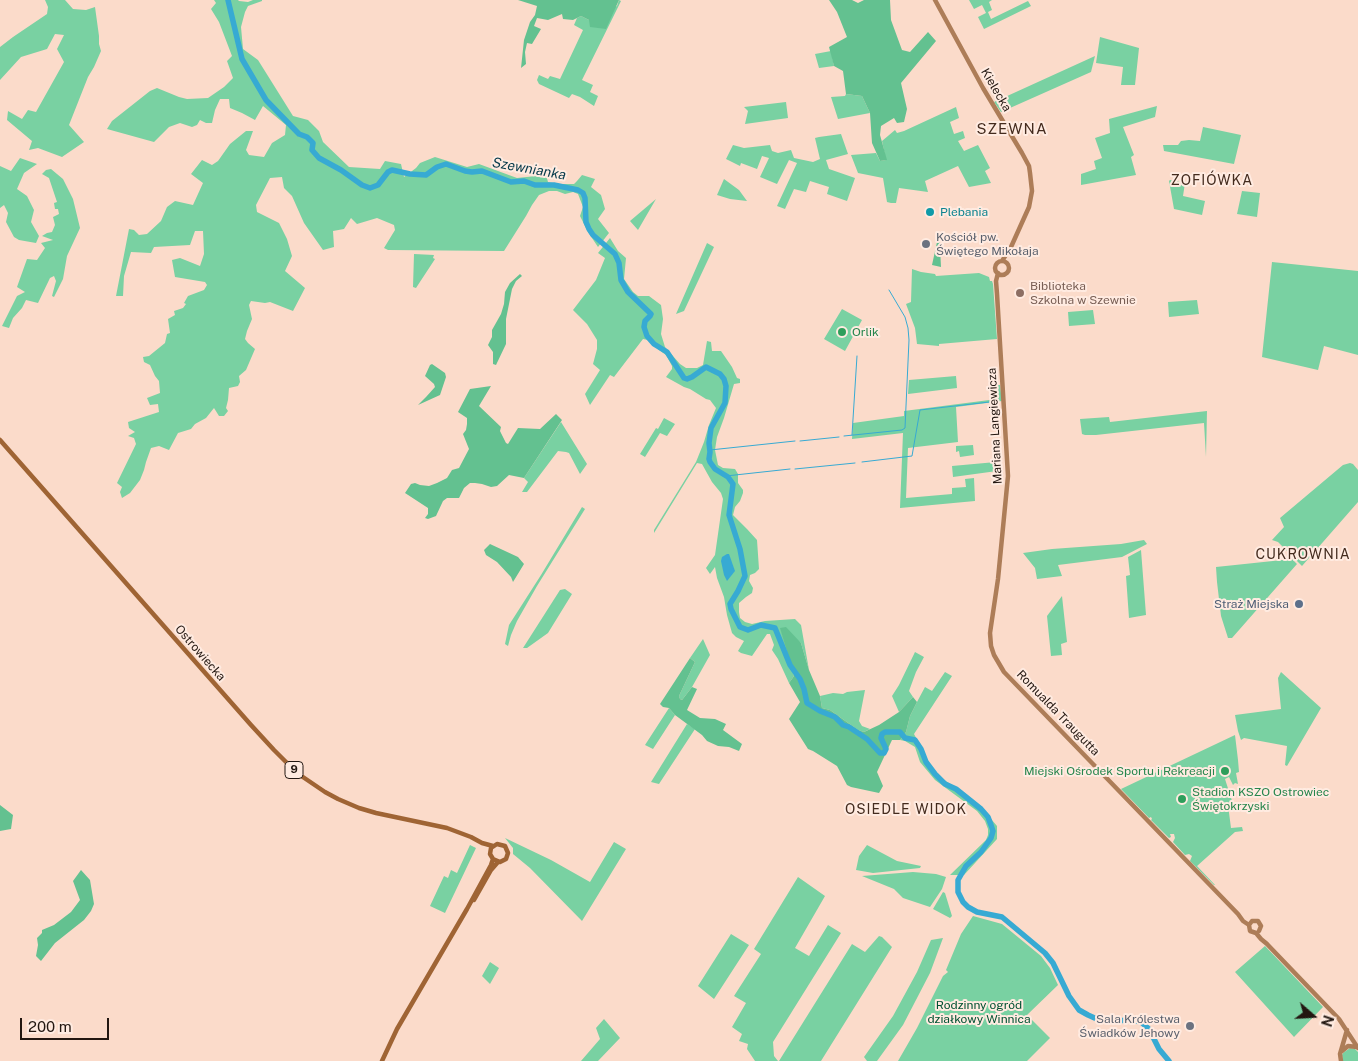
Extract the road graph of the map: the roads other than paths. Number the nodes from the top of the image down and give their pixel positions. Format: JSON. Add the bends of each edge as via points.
{"nodes":[{"id":1,"x":935,"y":0,"type":"edge"},
{"id":2,"x":1004,"y":262,"type":"junction"},
{"id":3,"x":1000,"y":274,"type":"junction"},
{"id":4,"x":0,"y":440,"type":"edge"},
{"id":5,"x":992,"y":623,"type":"joint"},
{"id":6,"x":492,"y":849,"type":"junction"},
{"id":7,"x":493,"y":859,"type":"junction"},
{"id":8,"x":498,"y":862,"type":"junction"},
{"id":9,"x":467,"y":909,"type":"junction"},
{"id":10,"x":1250,"y":924,"type":"junction"},
{"id":11,"x":1258,"y":932,"type":"junction"},
{"id":12,"x":1348,"y":1030,"type":"junction"},
{"id":13,"x":1358,"y":1048,"type":"edge"},
{"id":14,"x":1341,"y":1052,"type":"junction"},
{"id":15,"x":382,"y":1061,"type":"edge"},
{"id":16,"x":1341,"y":1061,"type":"edge"}],
"edges":[{"from":1,"to":2,"type":"main road","name":"Kielecka","via":[[1029,166],[1031,200]]},
{"from":2,"to":3,"type":"main road","via":[[1008,269],[1005,274]]},
{"from":2,"to":3,"type":"main road","via":[[995,266]]},
{"from":3,"to":5,"type":"main road","name":"Mariana Langiewicza","via":[[997,288],[1008,476]]},
{"from":4,"to":6,"type":"main road","name":"Ostrowiecka","number":"9","via":[[292,769],[314,786],[346,803],[447,828]]},
{"from":5,"to":10,"type":"main road","name":"Romualda Traugutta","via":[[991,646],[1004,672]]},
{"from":6,"to":7,"type":"main road","number":"9"},
{"from":6,"to":8,"type":"main road","number":"9","via":[[497,844],[508,850],[507,858]]},
{"from":7,"to":8,"type":"main road"},
{"from":7,"to":9,"type":"main road","number":"9"},
{"from":8,"to":9,"type":"main road","number":"9"},
{"from":9,"to":15,"type":"main road","number":"9"},
{"from":10,"to":11,"type":"main road","via":[[1250,930]]},
{"from":10,"to":11,"type":"main road","via":[[1255,920],[1259,922]]},
{"from":11,"to":12,"type":"main road"},
{"from":12,"to":13,"type":"main road"},
{"from":12,"to":14,"type":"main road"},
{"from":13,"to":14,"type":"main road","via":[[1348,1046]]},
{"from":14,"to":16,"type":"main road"}]}
